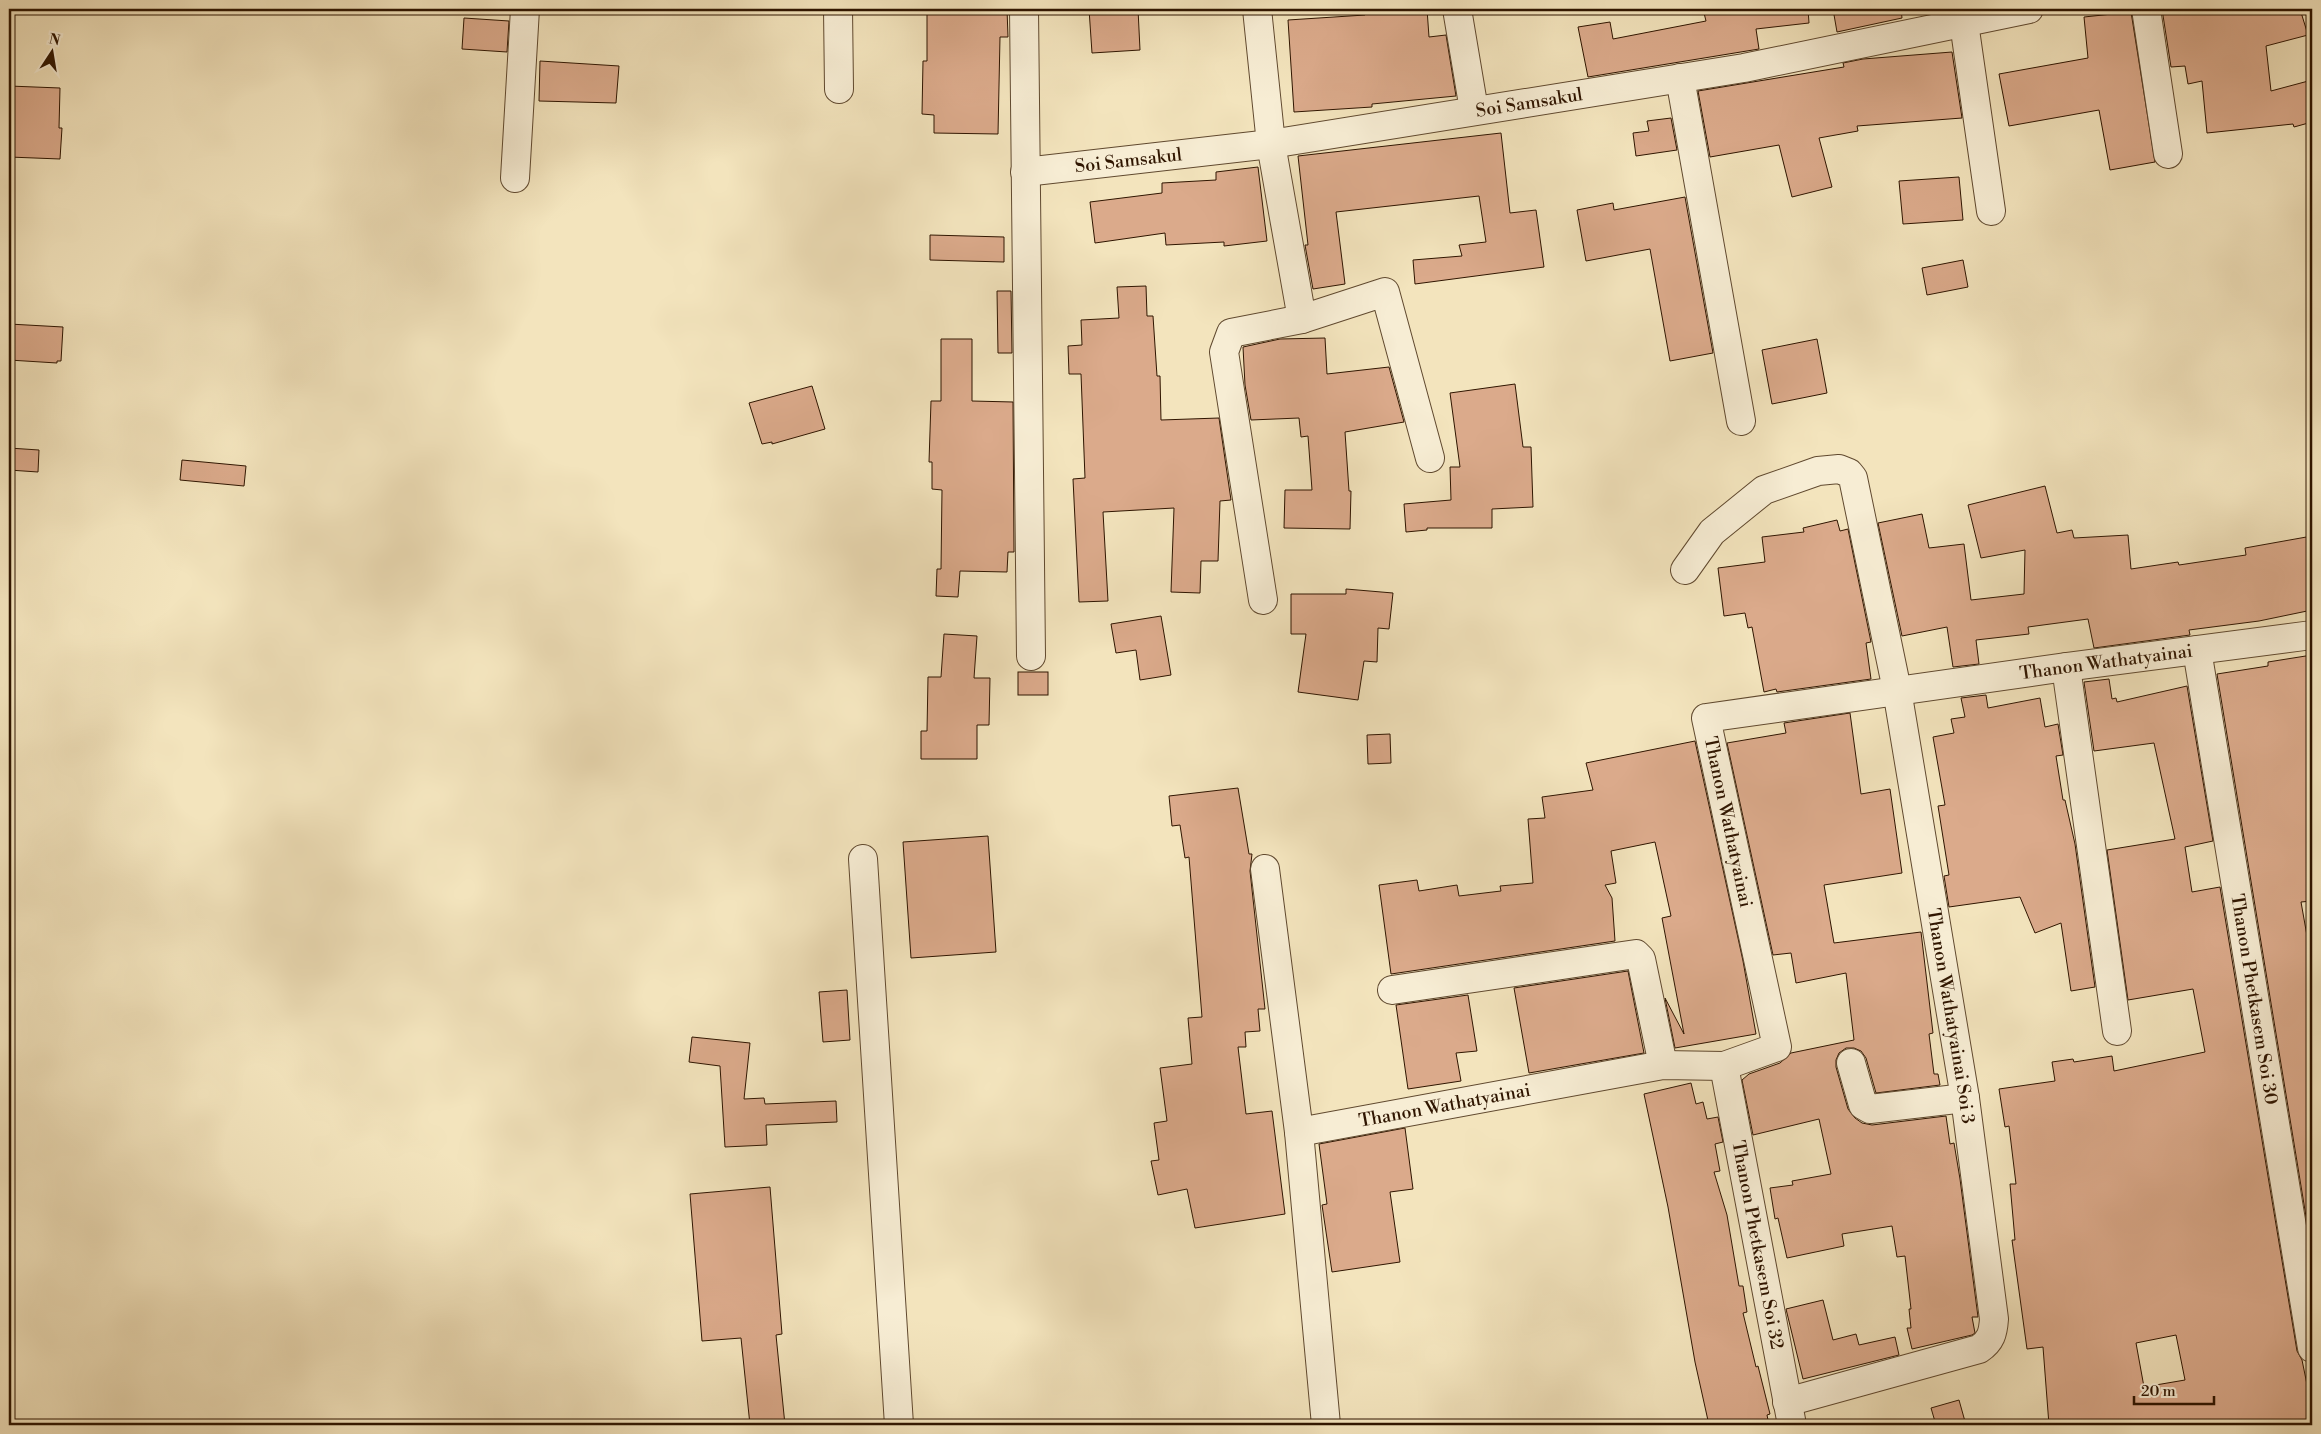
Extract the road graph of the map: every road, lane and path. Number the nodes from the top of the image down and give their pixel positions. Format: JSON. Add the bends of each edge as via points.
{"nodes":[{"id":1,"x":525,"y":9,"type":"edge"},
{"id":2,"x":838,"y":9,"type":"edge"},
{"id":3,"x":1024,"y":9,"type":"edge"},
{"id":4,"x":1257,"y":9,"type":"edge"},
{"id":5,"x":1457,"y":9,"type":"edge"},
{"id":6,"x":2029,"y":9,"type":"edge"},
{"id":7,"x":2146,"y":9,"type":"edge"},
{"id":8,"x":1964,"y":16,"type":"edge"},
{"id":9,"x":1680,"y":78,"type":"junction"},
{"id":10,"x":839,"y":89,"type":"dead end"},
{"id":11,"x":1474,"y":110,"type":"junction"},
{"id":12,"x":1271,"y":144,"type":"junction"},
{"id":13,"x":2168,"y":154,"type":"dead end"},
{"id":14,"x":1025,"y":172,"type":"junction"},
{"id":15,"x":515,"y":178,"type":"dead end"},
{"id":16,"x":1991,"y":211,"type":"dead end"},
{"id":17,"x":1302,"y":319,"type":"junction"},
{"id":18,"x":1741,"y":421,"type":"dead end"},
{"id":19,"x":1430,"y":458,"type":"dead end"},
{"id":20,"x":1685,"y":570,"type":"dead end"},
{"id":21,"x":1263,"y":600,"type":"dead end"},
{"id":22,"x":2312,"y":634,"type":"edge"},
{"id":23,"x":2197,"y":650,"type":"junction"},
{"id":24,"x":1031,"y":656,"type":"dead end"},
{"id":25,"x":2066,"y":667,"type":"junction"},
{"id":26,"x":1897,"y":690,"type":"junction"},
{"id":27,"x":863,"y":859,"type":"dead end"},
{"id":28,"x":1265,"y":869,"type":"dead end"},
{"id":29,"x":1392,"y":990,"type":"dead end"},
{"id":30,"x":2117,"y":1031,"type":"dead end"},
{"id":31,"x":1851,"y":1063,"type":"dead end"},
{"id":32,"x":1663,"y":1065,"type":"junction"},
{"id":33,"x":1724,"y":1066,"type":"junction"},
{"id":34,"x":1965,"y":1098,"type":"junction"},
{"id":35,"x":1299,"y":1132,"type":"junction"},
{"id":36,"x":2312,"y":1348,"type":"edge"},
{"id":37,"x":1790,"y":1414,"type":"edge"},
{"id":38,"x":898,"y":1425,"type":"edge"},
{"id":39,"x":1326,"y":1425,"type":"edge"}],
"edges":[{"from":1,"to":15,"type":"street"},
{"from":2,"to":10,"type":"street"},
{"from":3,"to":14,"type":"street"},
{"from":4,"to":12,"type":"street"},
{"from":5,"to":11,"type":"street"},
{"from":6,"to":8,"type":"street","name":"Soi Samsakul"},
{"from":7,"to":13,"type":"street"},
{"from":8,"to":9,"type":"street","name":"Soi Samsakul","via":[[1744,68]]},
{"from":8,"to":16,"type":"street"},
{"from":9,"to":11,"type":"street","name":"Soi Samsakul"},
{"from":9,"to":18,"type":"street"},
{"from":11,"to":12,"type":"street","name":"Soi Samsakul"},
{"from":12,"to":14,"type":"street","name":"Soi Samsakul"},
{"from":12,"to":17,"type":"street"},
{"from":14,"to":24,"type":"street"},
{"from":17,"to":19,"type":"street","via":[[1385,292]]},
{"from":17,"to":21,"type":"street","via":[[1231,333],[1224,352]]},
{"from":20,"to":26,"type":"street","name":"Thanon Wathatyainai Soi 3","via":[[1712,532],[1764,490],[1818,471],[1839,469],[1849,473],[1853,478]]},
{"from":22,"to":23,"type":"street","name":"Thanon Wathatyainai"},
{"from":23,"to":25,"type":"street","name":"Thanon Wathatyainai"},
{"from":23,"to":36,"type":"street","name":"Thanon Phetkasem Soi 30"},
{"from":25,"to":26,"type":"street","name":"Thanon Wathatyainai"},
{"from":25,"to":30,"type":"street"},
{"from":26,"to":33,"type":"street","name":"Thanon Wathatyainai","via":[[1706,718],[1777,1046]]},
{"from":26,"to":34,"type":"street","name":"Thanon Wathatyainai Soi 3"},
{"from":27,"to":38,"type":"street"},
{"from":28,"to":35,"type":"street"},
{"from":29,"to":32,"type":"street","via":[[1636,954],[1641,959]]},
{"from":31,"to":34,"type":"street","via":[[1863,1105],[1870,1110]]},
{"from":32,"to":33,"type":"street","name":"Thanon Wathatyainai"},
{"from":32,"to":35,"type":"street","name":"Thanon Wathatyainai"},
{"from":33,"to":37,"type":"street","name":"Thanon Phetkasem Soi 32"},
{"from":34,"to":37,"type":"street","name":"Thanon Wathatyainai Soi 3","via":[[1994,1319],[1988,1343],[1979,1349]]},
{"from":35,"to":39,"type":"street"}]}
